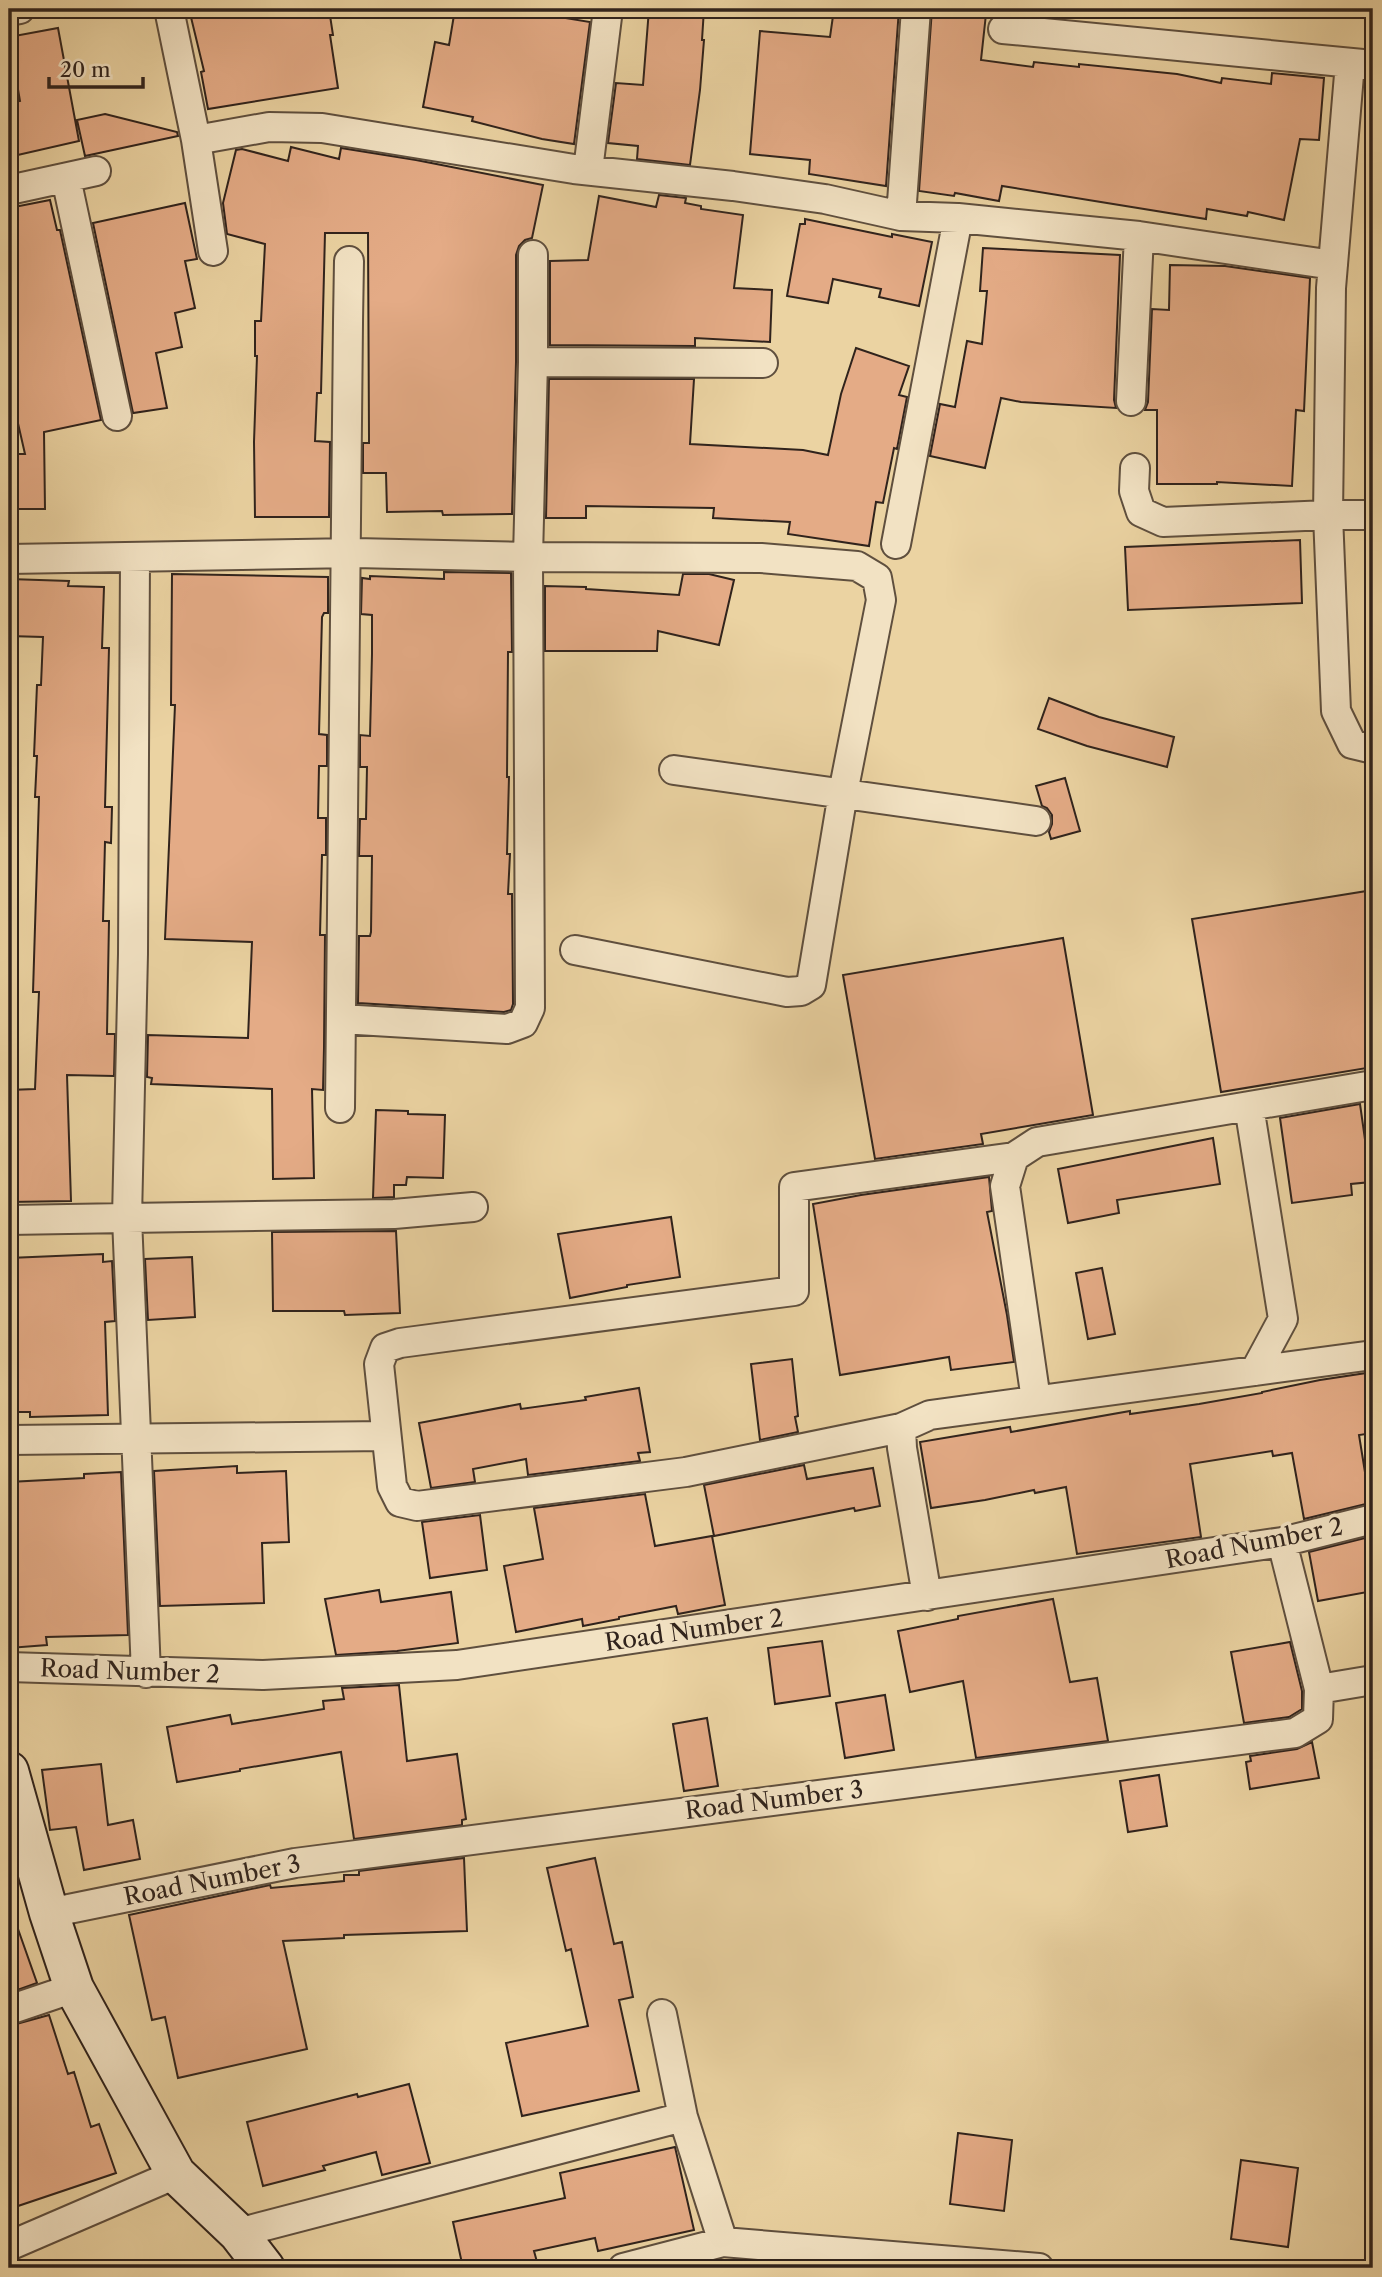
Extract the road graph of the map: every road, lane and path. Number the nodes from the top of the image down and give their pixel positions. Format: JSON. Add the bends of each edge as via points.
{"nodes":[{"id":1,"x":20,"y":9,"type":"edge"},
{"id":2,"x":169,"y":9,"type":"edge"},
{"id":3,"x":608,"y":9,"type":"edge"},
{"id":4,"x":916,"y":9,"type":"edge"},
{"id":5,"x":9,"y":11,"type":"edge"},
{"id":6,"x":1003,"y":29,"type":"dead end"},
{"id":7,"x":1362,"y":64,"type":"edge"},
{"id":8,"x":196,"y":140,"type":"junction"},
{"id":9,"x":588,"y":170,"type":"junction"},
{"id":10,"x":96,"y":171,"type":"dead end"},
{"id":11,"x":66,"y":178,"type":"junction"},
{"id":12,"x":9,"y":190,"type":"edge"},
{"id":13,"x":901,"y":216,"type":"junction"},
{"id":14,"x":958,"y":218,"type":"junction"},
{"id":15,"x":1139,"y":236,"type":"junction"},
{"id":16,"x":213,"y":251,"type":"dead end"},
{"id":17,"x":533,"y":255,"type":"dead end"},
{"id":18,"x":349,"y":261,"type":"dead end"},
{"id":19,"x":1333,"y":265,"type":"junction"},
{"id":20,"x":533,"y":362,"type":"junction"},
{"id":21,"x":763,"y":363,"type":"dead end"},
{"id":22,"x":1131,"y":401,"type":"dead end"},
{"id":23,"x":117,"y":416,"type":"dead end"},
{"id":24,"x":1135,"y":468,"type":"dead end"},
{"id":25,"x":1328,"y":515,"type":"junction"},
{"id":26,"x":1373,"y":515,"type":"edge"},
{"id":27,"x":896,"y":544,"type":"dead end"},
{"id":28,"x":344,"y":553,"type":"junction"},
{"id":29,"x":528,"y":557,"type":"junction"},
{"id":30,"x":135,"y":558,"type":"junction"},
{"id":31,"x":9,"y":559,"type":"edge"},
{"id":32,"x":1373,"y":750,"type":"edge"},
{"id":33,"x":674,"y":770,"type":"dead end"},
{"id":34,"x":843,"y":793,"type":"junction"},
{"id":35,"x":1036,"y":821,"type":"dead end"},
{"id":36,"x":575,"y":950,"type":"dead end"},
{"id":37,"x":341,"y":1019,"type":"junction"},
{"id":38,"x":1373,"y":1085,"type":"edge"},
{"id":39,"x":1249,"y":1106,"type":"junction"},
{"id":40,"x":340,"y":1108,"type":"dead end"},
{"id":41,"x":1014,"y":1157,"type":"junction"},
{"id":42,"x":473,"y":1207,"type":"dead end"},
{"id":43,"x":127,"y":1218,"type":"junction"},
{"id":44,"x":9,"y":1220,"type":"edge"},
{"id":45,"x":1373,"y":1355,"type":"edge"},
{"id":46,"x":1255,"y":1371,"type":"junction"},
{"id":47,"x":1037,"y":1400,"type":"junction"},
{"id":48,"x":901,"y":1428,"type":"junction"},
{"id":49,"x":385,"y":1436,"type":"junction"},
{"id":50,"x":137,"y":1439,"type":"junction"},
{"id":51,"x":9,"y":1440,"type":"edge"},
{"id":52,"x":1373,"y":1519,"type":"edge"},
{"id":53,"x":1282,"y":1542,"type":"junction"},
{"id":54,"x":927,"y":1596,"type":"junction"},
{"id":55,"x":9,"y":1667,"type":"edge"},
{"id":56,"x":146,"y":1673,"type":"junction"},
{"id":57,"x":1373,"y":1680,"type":"edge"},
{"id":58,"x":1319,"y":1689,"type":"junction"},
{"id":59,"x":9,"y":1771,"type":"edge"},
{"id":60,"x":49,"y":1913,"type":"junction"},
{"id":61,"x":74,"y":1988,"type":"junction"},
{"id":62,"x":9,"y":2010,"type":"edge"},
{"id":63,"x":662,"y":2014,"type":"dead end"},
{"id":64,"x":682,"y":2118,"type":"junction"},
{"id":65,"x":176,"y":2174,"type":"junction"},
{"id":66,"x":238,"y":2233,"type":"junction"},
{"id":67,"x":723,"y":2242,"type":"junction"},
{"id":68,"x":9,"y":2246,"type":"edge"},
{"id":69,"x":912,"y":2263,"type":"edge"},
{"id":70,"x":265,"y":2268,"type":"edge"},
{"id":71,"x":623,"y":2268,"type":"edge"},
{"id":72,"x":1039,"y":2268,"type":"edge"}],
"edges":[{"from":1,"to":5,"type":"street"},
{"from":2,"to":8,"type":"street"},
{"from":3,"to":9,"type":"street"},
{"from":4,"to":13,"type":"street"},
{"from":6,"to":7,"type":"street"},
{"from":7,"to":19,"type":"street"},
{"from":8,"to":9,"type":"street","via":[[269,127],[322,128]]},
{"from":8,"to":16,"type":"street"},
{"from":9,"to":13,"type":"street","via":[[825,199]]},
{"from":10,"to":11,"type":"street"},
{"from":11,"to":12,"type":"street"},
{"from":11,"to":23,"type":"street"},
{"from":13,"to":14,"type":"street"},
{"from":14,"to":15,"type":"street"},
{"from":14,"to":27,"type":"street"},
{"from":15,"to":19,"type":"street"},
{"from":15,"to":22,"type":"street"},
{"from":17,"to":20,"type":"street"},
{"from":18,"to":28,"type":"street"},
{"from":19,"to":25,"type":"street"},
{"from":20,"to":21,"type":"street"},
{"from":20,"to":29,"type":"street"},
{"from":24,"to":25,"type":"street","via":[[1134,491],[1142,512],[1163,522]]},
{"from":25,"to":26,"type":"street"},
{"from":25,"to":32,"type":"street","via":[[1336,711],[1352,744]]},
{"from":28,"to":29,"type":"street"},
{"from":28,"to":30,"type":"street"},
{"from":28,"to":37,"type":"street"},
{"from":29,"to":34,"type":"street","via":[[761,558],[858,566],[877,578],[881,600]]},
{"from":29,"to":37,"type":"street","via":[[530,1007],[523,1023],[507,1029]]},
{"from":30,"to":31,"type":"street"},
{"from":30,"to":43,"type":"street"},
{"from":33,"to":34,"type":"street"},
{"from":34,"to":35,"type":"street"},
{"from":34,"to":36,"type":"street","via":[[811,985],[801,991]]},
{"from":37,"to":40,"type":"street"},
{"from":38,"to":39,"type":"street"},
{"from":39,"to":41,"type":"street","via":[[1037,1142]]},
{"from":39,"to":46,"type":"street","via":[[1283,1318]]},
{"from":41,"to":47,"type":"street","via":[[1005,1186]]},
{"from":41,"to":49,"type":"street","via":[[794,1187],[794,1291],[385,1348],[379,1364]]},
{"from":42,"to":43,"type":"street","via":[[394,1214]]},
{"from":43,"to":44,"type":"street"},
{"from":43,"to":50,"type":"street"},
{"from":45,"to":46,"type":"street"},
{"from":46,"to":47,"type":"street"},
{"from":47,"to":48,"type":"street","via":[[930,1415]]},
{"from":48,"to":49,"type":"street","via":[[686,1472],[418,1506],[400,1502],[392,1486]]},
{"from":48,"to":54,"type":"street"},
{"from":49,"to":50,"type":"street"},
{"from":50,"to":51,"type":"street"},
{"from":50,"to":56,"type":"street"},
{"from":52,"to":53,"type":"street","name":"Road Number 2"},
{"from":53,"to":54,"type":"street","name":"Road Number 2"},
{"from":53,"to":58,"type":"street","name":"Road Number 3"},
{"from":54,"to":56,"type":"street","name":"Road Number 2","via":[[457,1665],[263,1675]]},
{"from":55,"to":56,"type":"street","name":"Road Number 2"},
{"from":57,"to":58,"type":"street"},
{"from":58,"to":60,"type":"street","name":"Road Number 3","via":[[1318,1718],[1296,1732],[295,1863]]},
{"from":59,"to":60,"type":"street"},
{"from":60,"to":61,"type":"street"},
{"from":61,"to":62,"type":"street"},
{"from":61,"to":65,"type":"street"},
{"from":63,"to":64,"type":"street"},
{"from":64,"to":66,"type":"street"},
{"from":64,"to":67,"type":"street"},
{"from":65,"to":66,"type":"street"},
{"from":65,"to":68,"type":"street"},
{"from":66,"to":70,"type":"street"},
{"from":67,"to":69,"type":"street"},
{"from":67,"to":71,"type":"street"},
{"from":69,"to":72,"type":"street"}]}
